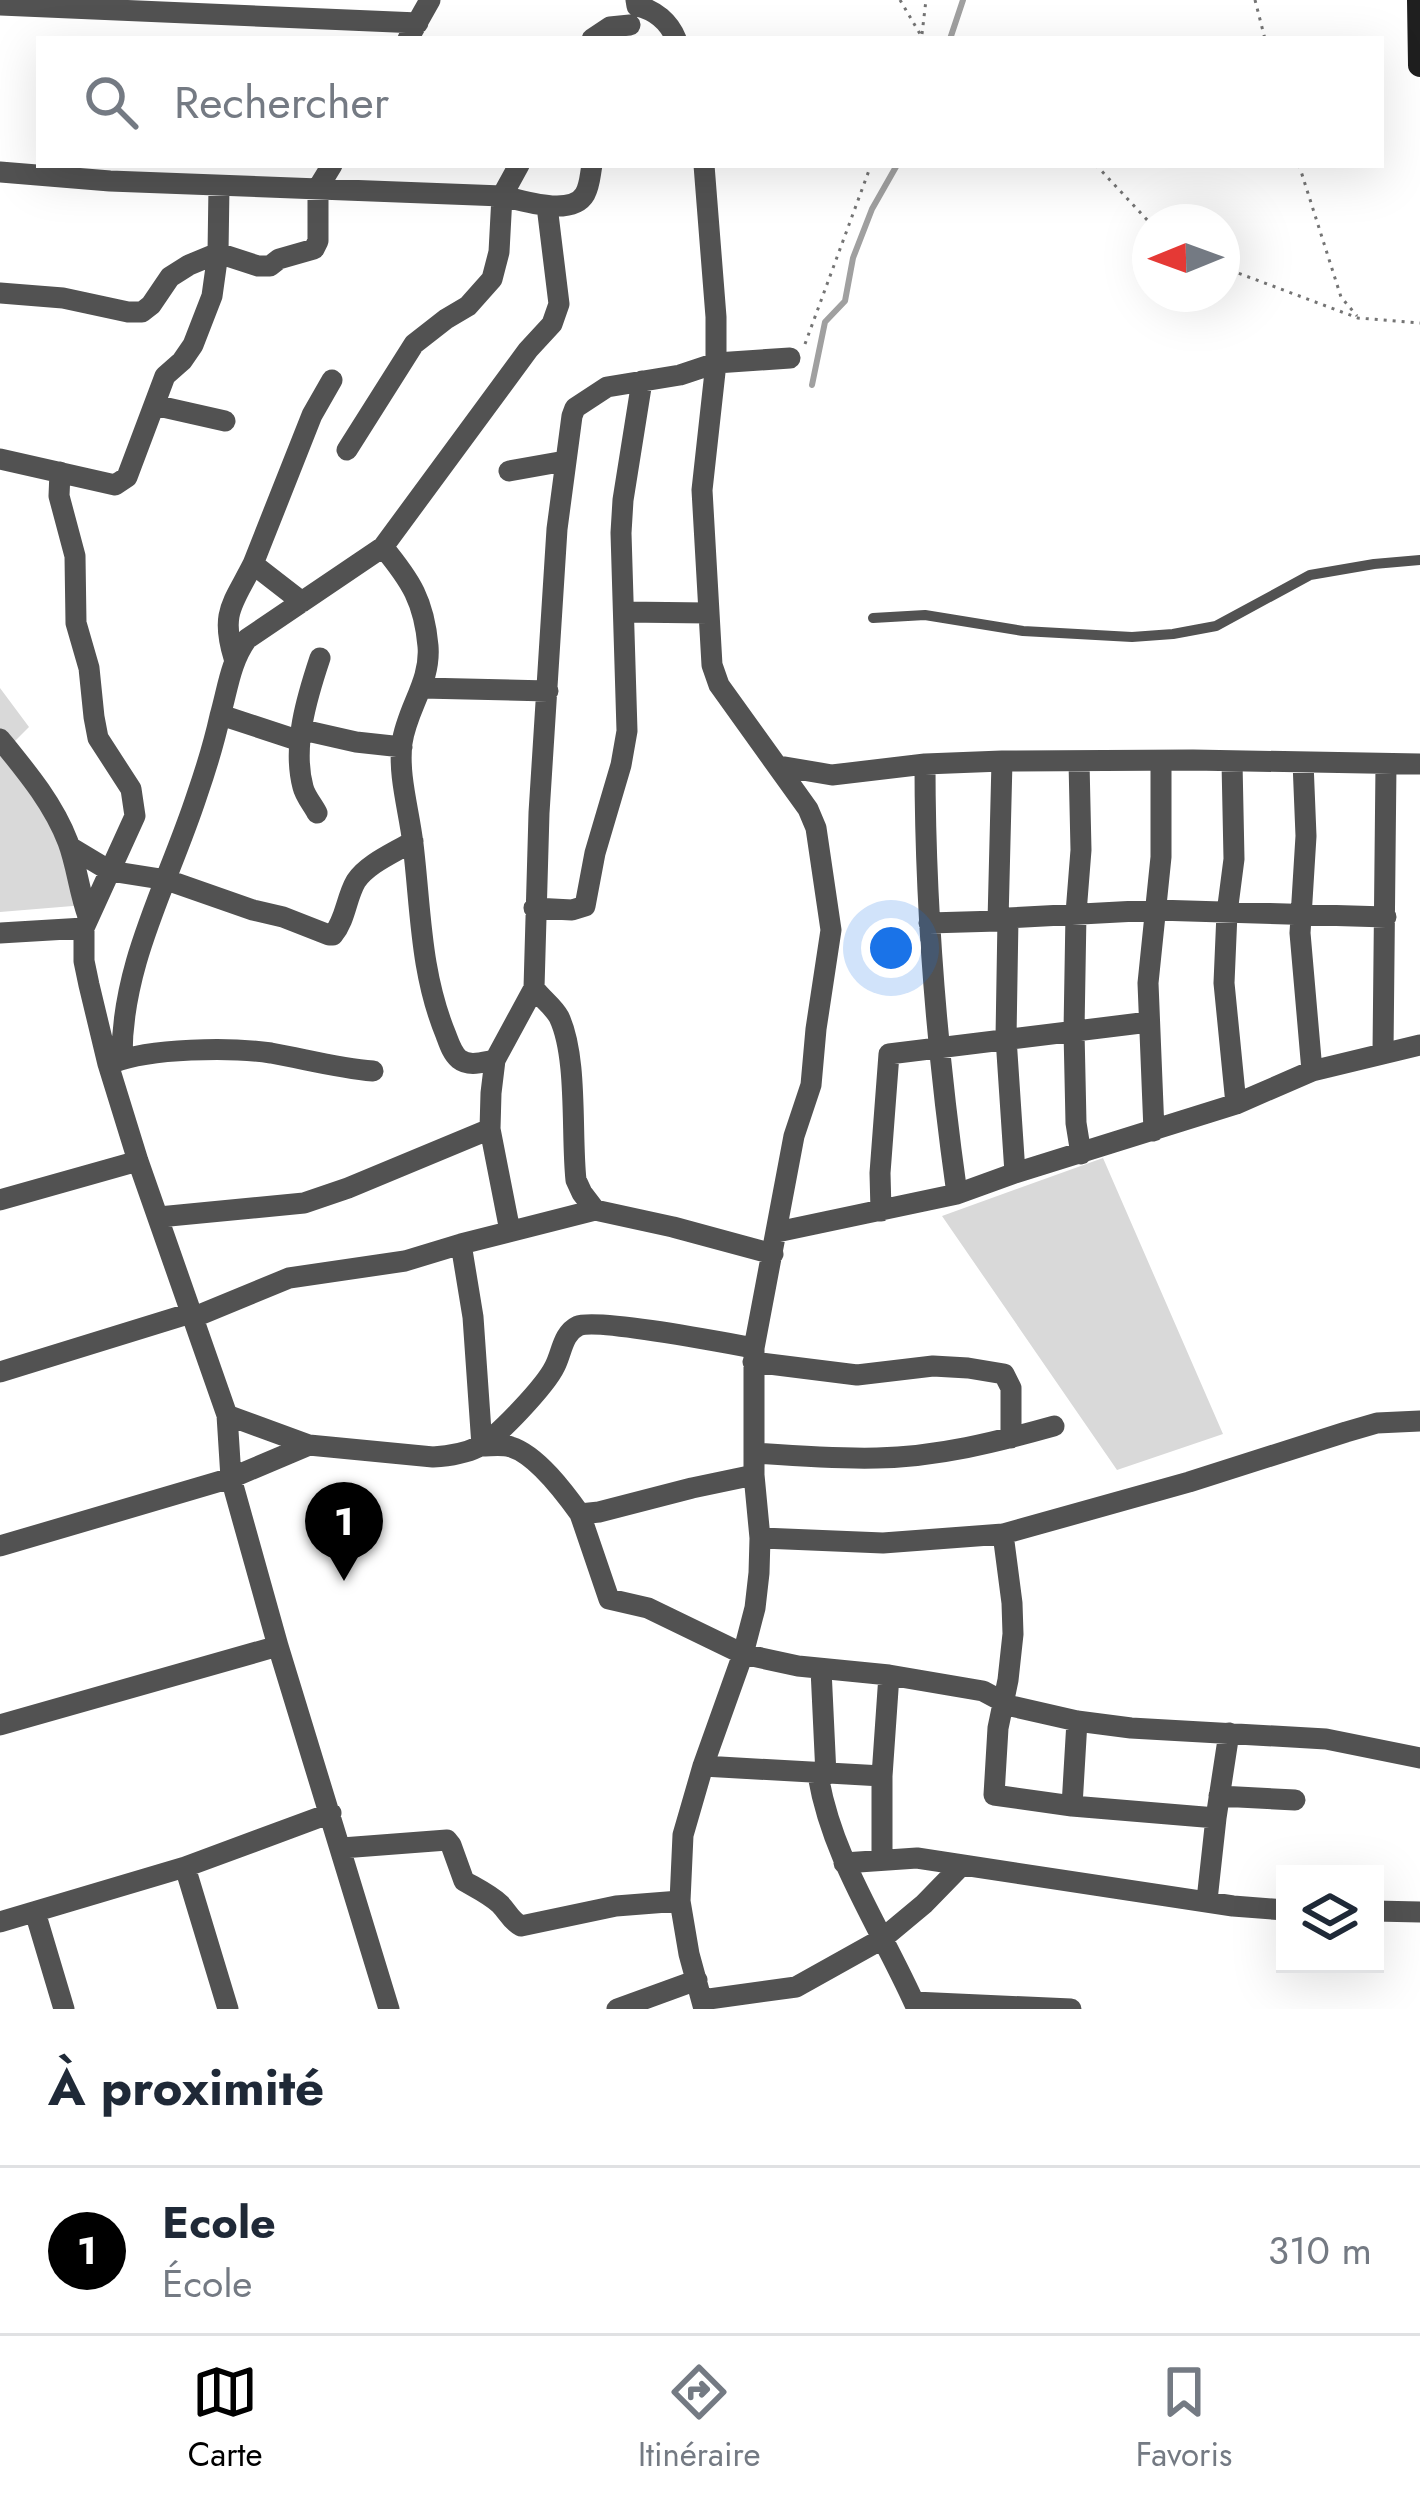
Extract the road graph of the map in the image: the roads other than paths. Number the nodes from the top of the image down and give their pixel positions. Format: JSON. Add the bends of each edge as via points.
{"nodes":[{"id":1,"x":430,"y":0,"type":"edge"},
{"id":2,"x":1419,"y":0,"type":"edge"},
{"id":3,"x":0,"y":5,"type":"edge"},
{"id":4,"x":632,"y":18,"type":"edge"},
{"id":5,"x":413,"y":31,"type":"edge"},
{"id":6,"x":596,"y":36,"type":"edge"},
{"id":7,"x":674,"y":36,"type":"edge"},
{"id":8,"x":1420,"y":64,"type":"edge"},
{"id":9,"x":330,"y":168,"type":"edge"},
{"id":10,"x":517,"y":168,"type":"edge"},
{"id":11,"x":592,"y":168,"type":"edge"},
{"id":12,"x":704,"y":168,"type":"edge"},
{"id":13,"x":0,"y":172,"type":"edge"},
{"id":14,"x":219,"y":186,"type":"junction"},
{"id":15,"x":318,"y":188,"type":"junction"},
{"id":16,"x":502,"y":196,"type":"junction"},
{"id":17,"x":548,"y":206,"type":"junction"},
{"id":18,"x":218,"y":253,"type":"junction"},
{"id":19,"x":0,"y":293,"type":"edge"},
{"id":20,"x":790,"y":358,"type":"road end"},
{"id":21,"x":716,"y":363,"type":"junction"},
{"id":22,"x":332,"y":380,"type":"dead end"},
{"id":23,"x":642,"y":380,"type":"junction"},
{"id":24,"x":154,"y":405,"type":"junction"},
{"id":25,"x":225,"y":421,"type":"dead end"},
{"id":26,"x":347,"y":450,"type":"dead end"},
{"id":27,"x":0,"y":459,"type":"edge"},
{"id":28,"x":565,"y":461,"type":"junction"},
{"id":29,"x":509,"y":471,"type":"dead end"},
{"id":30,"x":61,"y":472,"type":"junction"},
{"id":31,"x":383,"y":547,"type":"junction"},
{"id":32,"x":1420,"y":560,"type":"edge"},
{"id":33,"x":253,"y":564,"type":"junction"},
{"id":34,"x":302,"y":602,"type":"junction"},
{"id":35,"x":625,"y":612,"type":"junction"},
{"id":36,"x":708,"y":613,"type":"junction"},
{"id":37,"x":873,"y":617,"type":"dead end"},
{"id":38,"x":233,"y":658,"type":"junction"},
{"id":39,"x":320,"y":658,"type":"dead end"},
{"id":40,"x":422,"y":688,"type":"junction"},
{"id":41,"x":548,"y":691,"type":"junction"},
{"id":42,"x":221,"y":715,"type":"junction"},
{"id":43,"x":302,"y":735,"type":"junction"},
{"id":44,"x":0,"y":739,"type":"edge"},
{"id":45,"x":401,"y":747,"type":"junction"},
{"id":46,"x":1001,"y":761,"type":"junction"},
{"id":47,"x":1079,"y":762,"type":"junction"},
{"id":48,"x":1161,"y":762,"type":"junction"},
{"id":49,"x":1232,"y":762,"type":"junction"},
{"id":50,"x":1303,"y":762,"type":"junction"},
{"id":51,"x":925,"y":764,"type":"junction"},
{"id":52,"x":1386,"y":764,"type":"junction"},
{"id":53,"x":1420,"y":764,"type":"edge"},
{"id":54,"x":779,"y":766,"type":"junction"},
{"id":55,"x":317,"y":813,"type":"dead end"},
{"id":56,"x":413,"y":841,"type":"junction"},
{"id":57,"x":70,"y":847,"type":"junction"},
{"id":58,"x":110,"y":871,"type":"junction"},
{"id":59,"x":167,"y":880,"type":"junction"},
{"id":60,"x":534,"y":908,"type":"junction"},
{"id":61,"x":1156,"y":910,"type":"junction"},
{"id":62,"x":1076,"y":913,"type":"junction"},
{"id":63,"x":1227,"y":913,"type":"junction"},
{"id":64,"x":1300,"y":914,"type":"junction"},
{"id":65,"x":1386,"y":917,"type":"junction"},
{"id":66,"x":1003,"y":919,"type":"junction"},
{"id":67,"x":86,"y":922,"type":"junction"},
{"id":68,"x":929,"y":923,"type":"junction"},
{"id":69,"x":0,"y":933,"type":"edge"},
{"id":70,"x":534,"y":988,"type":"junction"},
{"id":71,"x":1149,"y":1022,"type":"junction"},
{"id":72,"x":1074,"y":1031,"type":"junction"},
{"id":73,"x":1006,"y":1038,"type":"junction"},
{"id":74,"x":1420,"y":1045,"type":"edge"},
{"id":75,"x":941,"y":1047,"type":"junction"},
{"id":76,"x":1382,"y":1054,"type":"junction"},
{"id":77,"x":495,"y":1060,"type":"junction"},
{"id":78,"x":115,"y":1062,"type":"junction"},
{"id":79,"x":373,"y":1071,"type":"dead end"},
{"id":80,"x":1312,"y":1071,"type":"junction"},
{"id":81,"x":1236,"y":1104,"type":"junction"},
{"id":82,"x":490,"y":1129,"type":"junction"},
{"id":83,"x":1154,"y":1131,"type":"junction"},
{"id":84,"x":1081,"y":1154,"type":"junction"},
{"id":85,"x":138,"y":1162,"type":"junction"},
{"id":86,"x":1015,"y":1173,"type":"junction"},
{"id":87,"x":957,"y":1194,"type":"junction"},
{"id":88,"x":0,"y":1200,"type":"edge"},
{"id":89,"x":595,"y":1210,"type":"junction"},
{"id":90,"x":881,"y":1211,"type":"junction"},
{"id":91,"x":158,"y":1217,"type":"junction"},
{"id":92,"x":510,"y":1231,"type":"junction"},
{"id":93,"x":775,"y":1243,"type":"junction"},
{"id":94,"x":461,"y":1244,"type":"junction"},
{"id":95,"x":192,"y":1316,"type":"junction"},
{"id":96,"x":754,"y":1355,"type":"junction"},
{"id":97,"x":0,"y":1372,"type":"edge"},
{"id":98,"x":227,"y":1415,"type":"junction"},
{"id":99,"x":1420,"y":1420,"type":"edge"},
{"id":100,"x":1054,"y":1426,"type":"dead end"},
{"id":101,"x":1011,"y":1438,"type":"junction"},
{"id":102,"x":309,"y":1445,"type":"junction"},
{"id":103,"x":482,"y":1445,"type":"junction"},
{"id":104,"x":754,"y":1464,"type":"junction"},
{"id":105,"x":231,"y":1478,"type":"junction"},
{"id":106,"x":580,"y":1514,"type":"junction"},
{"id":107,"x":1003,"y":1534,"type":"junction"},
{"id":108,"x":760,"y":1538,"type":"junction"},
{"id":109,"x":0,"y":1546,"type":"edge"},
{"id":110,"x":278,"y":1646,"type":"junction"},
{"id":111,"x":743,"y":1654,"type":"junction"},
{"id":112,"x":821,"y":1669,"type":"junction"},
{"id":113,"x":890,"y":1675,"type":"junction"},
{"id":114,"x":1001,"y":1702,"type":"junction"},
{"id":115,"x":1077,"y":1720,"type":"junction"},
{"id":116,"x":0,"y":1724,"type":"edge"},
{"id":117,"x":1229,"y":1732,"type":"junction"},
{"id":118,"x":1420,"y":1758,"type":"edge"},
{"id":119,"x":703,"y":1766,"type":"junction"},
{"id":120,"x":822,"y":1775,"type":"junction"},
{"id":121,"x":882,"y":1776,"type":"junction"},
{"id":122,"x":1294,"y":1800,"type":"dead end"},
{"id":123,"x":1072,"y":1806,"type":"junction"},
{"id":124,"x":1218,"y":1807,"type":"junction"},
{"id":125,"x":332,"y":1813,"type":"junction"},
{"id":126,"x":342,"y":1848,"type":"junction"},
{"id":127,"x":882,"y":1860,"type":"junction"},
{"id":128,"x":844,"y":1862,"type":"junction"},
{"id":129,"x":962,"y":1865,"type":"junction"},
{"id":130,"x":185,"y":1867,"type":"junction"},
{"id":131,"x":1208,"y":1900,"type":"junction"},
{"id":132,"x":680,"y":1901,"type":"junction"},
{"id":133,"x":1276,"y":1910,"type":"edge"},
{"id":134,"x":1384,"y":1911,"type":"edge"},
{"id":135,"x":35,"y":1912,"type":"junction"},
{"id":136,"x":1420,"y":1912,"type":"edge"},
{"id":137,"x":0,"y":1922,"type":"edge"},
{"id":138,"x":882,"y":1939,"type":"junction"},
{"id":139,"x":701,"y":1996,"type":"edge"},
{"id":140,"x":797,"y":1998,"type":"edge"},
{"id":141,"x":915,"y":2006,"type":"edge"},
{"id":142,"x":64,"y":2009,"type":"edge"},
{"id":143,"x":228,"y":2009,"type":"edge"},
{"id":144,"x":389,"y":2009,"type":"edge"},
{"id":145,"x":616,"y":2009,"type":"edge"},
{"id":146,"x":1071,"y":2009,"type":"edge"}],
"edges":[{"from":1,"to":5,"type":"street"},
{"from":2,"to":8,"type":"street"},
{"from":3,"to":5,"type":"street"},
{"from":4,"to":6,"type":"street"},
{"from":4,"to":7,"type":"street","via":[[649,8]]},
{"from":9,"to":15,"type":"street"},
{"from":10,"to":16,"type":"street"},
{"from":11,"to":17,"type":"street","via":[[583,199]]},
{"from":12,"to":21,"type":"street"},
{"from":13,"to":14,"type":"street"},
{"from":14,"to":15,"type":"street"},
{"from":14,"to":18,"type":"street"},
{"from":15,"to":16,"type":"street"},
{"from":15,"to":18,"type":"street","via":[[314,249],[270,266]]},
{"from":16,"to":17,"type":"street"},
{"from":16,"to":26,"type":"street","via":[[492,279],[468,307],[414,344]]},
{"from":17,"to":31,"type":"street","via":[[557,313]]},
{"from":18,"to":19,"type":"street","via":[[170,277],[142,312]]},
{"from":18,"to":24,"type":"street","via":[[204,320]]},
{"from":20,"to":21,"type":"street"},
{"from":21,"to":23,"type":"street"},
{"from":21,"to":36,"type":"street","via":[[702,490]]},
{"from":22,"to":33,"type":"street"},
{"from":23,"to":28,"type":"street","via":[[608,387],[575,408]]},
{"from":23,"to":35,"type":"street","via":[[623,500]]},
{"from":24,"to":25,"type":"street"},
{"from":24,"to":30,"type":"street","via":[[122,482]]},
{"from":27,"to":30,"type":"street"},
{"from":28,"to":29,"type":"street"},
{"from":28,"to":41,"type":"street"},
{"from":30,"to":58,"type":"street","via":[[98,738],[134,802]]},
{"from":31,"to":34,"type":"street"},
{"from":31,"to":40,"type":"street","via":[[420,600],[429,669]]},
{"from":32,"to":37,"type":"lane","via":[[1310,575],[1216,626],[1173,634],[1023,632],[925,615]]},
{"from":33,"to":34,"type":"street"},
{"from":33,"to":38,"type":"street","via":[[227,618]]},
{"from":34,"to":38,"type":"street"},
{"from":35,"to":36,"type":"street"},
{"from":35,"to":60,"type":"street","via":[[627,731],[589,896],[580,909]]},
{"from":36,"to":54,"type":"street","via":[[715,676]]},
{"from":38,"to":42,"type":"street"},
{"from":39,"to":43,"type":"street"},
{"from":40,"to":41,"type":"street"},
{"from":40,"to":45,"type":"street"},
{"from":41,"to":60,"type":"street"},
{"from":42,"to":43,"type":"street"},
{"from":42,"to":59,"type":"street"},
{"from":43,"to":45,"type":"street"},
{"from":43,"to":55,"type":"street","via":[[303,789]]},
{"from":44,"to":57,"type":"street"},
{"from":45,"to":56,"type":"street"},
{"from":46,"to":47,"type":"street"},
{"from":46,"to":51,"type":"street"},
{"from":46,"to":66,"type":"street"},
{"from":47,"to":48,"type":"street"},
{"from":47,"to":62,"type":"street"},
{"from":48,"to":49,"type":"street"},
{"from":48,"to":61,"type":"street"},
{"from":49,"to":50,"type":"street"},
{"from":49,"to":63,"type":"street"},
{"from":50,"to":52,"type":"street"},
{"from":50,"to":64,"type":"street"},
{"from":51,"to":54,"type":"street","via":[[832,776]]},
{"from":51,"to":68,"type":"street"},
{"from":52,"to":53,"type":"street"},
{"from":52,"to":65,"type":"street"},
{"from":54,"to":93,"type":"street","via":[[815,828],[830,930],[811,1085]]},
{"from":56,"to":59,"type":"street","via":[[356,880],[333,935]]},
{"from":56,"to":77,"type":"street","via":[[435,1009],[456,1056],[470,1064]]},
{"from":57,"to":58,"type":"street"},
{"from":57,"to":67,"type":"street"},
{"from":58,"to":59,"type":"street"},
{"from":58,"to":67,"type":"street"},
{"from":59,"to":78,"type":"street","via":[[126,993]]},
{"from":60,"to":70,"type":"street"},
{"from":61,"to":62,"type":"street"},
{"from":61,"to":63,"type":"street"},
{"from":61,"to":71,"type":"street"},
{"from":62,"to":66,"type":"street"},
{"from":62,"to":72,"type":"street"},
{"from":63,"to":64,"type":"street"},
{"from":63,"to":81,"type":"street","via":[[1224,983]]},
{"from":64,"to":65,"type":"street"},
{"from":64,"to":80,"type":"street"},
{"from":65,"to":76,"type":"street"},
{"from":66,"to":68,"type":"street"},
{"from":66,"to":73,"type":"street"},
{"from":67,"to":69,"type":"street"},
{"from":67,"to":78,"type":"street","via":[[84,961]]},
{"from":68,"to":75,"type":"street"},
{"from":70,"to":77,"type":"street"},
{"from":70,"to":89,"type":"street","via":[[564,1033],[577,1180]]},
{"from":71,"to":72,"type":"street"},
{"from":71,"to":83,"type":"street"},
{"from":72,"to":73,"type":"street"},
{"from":72,"to":84,"type":"street"},
{"from":73,"to":75,"type":"street"},
{"from":73,"to":86,"type":"street"},
{"from":74,"to":76,"type":"street"},
{"from":75,"to":87,"type":"street"},
{"from":75,"to":90,"type":"street","via":[[887,1057]]},
{"from":76,"to":80,"type":"street"},
{"from":77,"to":82,"type":"street"},
{"from":78,"to":79,"type":"street","via":[[249,1052]]},
{"from":78,"to":85,"type":"street"},
{"from":80,"to":81,"type":"street"},
{"from":81,"to":83,"type":"street"},
{"from":82,"to":91,"type":"street","via":[[304,1203]]},
{"from":82,"to":92,"type":"street"},
{"from":83,"to":84,"type":"street"},
{"from":84,"to":86,"type":"street"},
{"from":85,"to":88,"type":"street"},
{"from":85,"to":91,"type":"street"},
{"from":86,"to":87,"type":"street"},
{"from":87,"to":90,"type":"street"},
{"from":89,"to":92,"type":"street"},
{"from":89,"to":93,"type":"street"},
{"from":90,"to":93,"type":"street"},
{"from":91,"to":95,"type":"street"},
{"from":92,"to":94,"type":"street"},
{"from":93,"to":96,"type":"street"},
{"from":94,"to":95,"type":"street","via":[[405,1262],[289,1278]]},
{"from":94,"to":103,"type":"street"},
{"from":95,"to":97,"type":"street"},
{"from":95,"to":98,"type":"street"},
{"from":96,"to":101,"type":"street","via":[[857,1375],[933,1366],[1004,1374]]},
{"from":96,"to":103,"type":"street","via":[[580,1325],[538,1389]]},
{"from":96,"to":104,"type":"street"},
{"from":98,"to":102,"type":"street"},
{"from":98,"to":105,"type":"street"},
{"from":99,"to":107,"type":"street","via":[[1346,1432]]},
{"from":100,"to":101,"type":"street"},
{"from":101,"to":104,"type":"street","via":[[924,1454]]},
{"from":102,"to":103,"type":"street","via":[[433,1457]]},
{"from":102,"to":105,"type":"street"},
{"from":103,"to":106,"type":"street","via":[[514,1447],[553,1478]]},
{"from":104,"to":106,"type":"street"},
{"from":104,"to":108,"type":"street"},
{"from":105,"to":109,"type":"street"},
{"from":105,"to":110,"type":"street"},
{"from":106,"to":111,"type":"street","via":[[609,1599],[648,1608]]},
{"from":107,"to":108,"type":"street","via":[[883,1543]]},
{"from":107,"to":114,"type":"street","via":[[1013,1615]]},
{"from":108,"to":111,"type":"street"},
{"from":110,"to":116,"type":"street"},
{"from":110,"to":125,"type":"street"},
{"from":111,"to":112,"type":"street"},
{"from":111,"to":119,"type":"street"},
{"from":112,"to":113,"type":"street"},
{"from":112,"to":120,"type":"street"},
{"from":113,"to":114,"type":"street","via":[[983,1691]]},
{"from":113,"to":121,"type":"street"},
{"from":114,"to":115,"type":"street"},
{"from":114,"to":123,"type":"street","via":[[994,1795]]},
{"from":115,"to":117,"type":"street"},
{"from":115,"to":123,"type":"street"},
{"from":117,"to":118,"type":"street","via":[[1326,1739]]},
{"from":117,"to":124,"type":"street"},
{"from":119,"to":120,"type":"street"},
{"from":119,"to":132,"type":"street","via":[[683,1835]]},
{"from":120,"to":121,"type":"street"},
{"from":120,"to":128,"type":"street"},
{"from":121,"to":127,"type":"street"},
{"from":122,"to":124,"type":"street"},
{"from":123,"to":124,"type":"street"},
{"from":124,"to":131,"type":"street"},
{"from":125,"to":126,"type":"street"},
{"from":125,"to":130,"type":"street"},
{"from":126,"to":132,"type":"street","via":[[447,1840],[464,1881],[521,1926]]},
{"from":126,"to":144,"type":"street"},
{"from":127,"to":128,"type":"street"},
{"from":127,"to":129,"type":"street"},
{"from":128,"to":138,"type":"street"},
{"from":129,"to":131,"type":"street"},
{"from":129,"to":138,"type":"street"},
{"from":130,"to":135,"type":"street"},
{"from":130,"to":143,"type":"street"},
{"from":131,"to":133,"type":"street"},
{"from":132,"to":139,"type":"street"},
{"from":134,"to":136,"type":"street"},
{"from":135,"to":137,"type":"street"},
{"from":135,"to":142,"type":"street"},
{"from":138,"to":140,"type":"street"},
{"from":138,"to":141,"type":"street"},
{"from":139,"to":140,"type":"street"},
{"from":139,"to":145,"type":"street"},
{"from":141,"to":146,"type":"street"}]}
